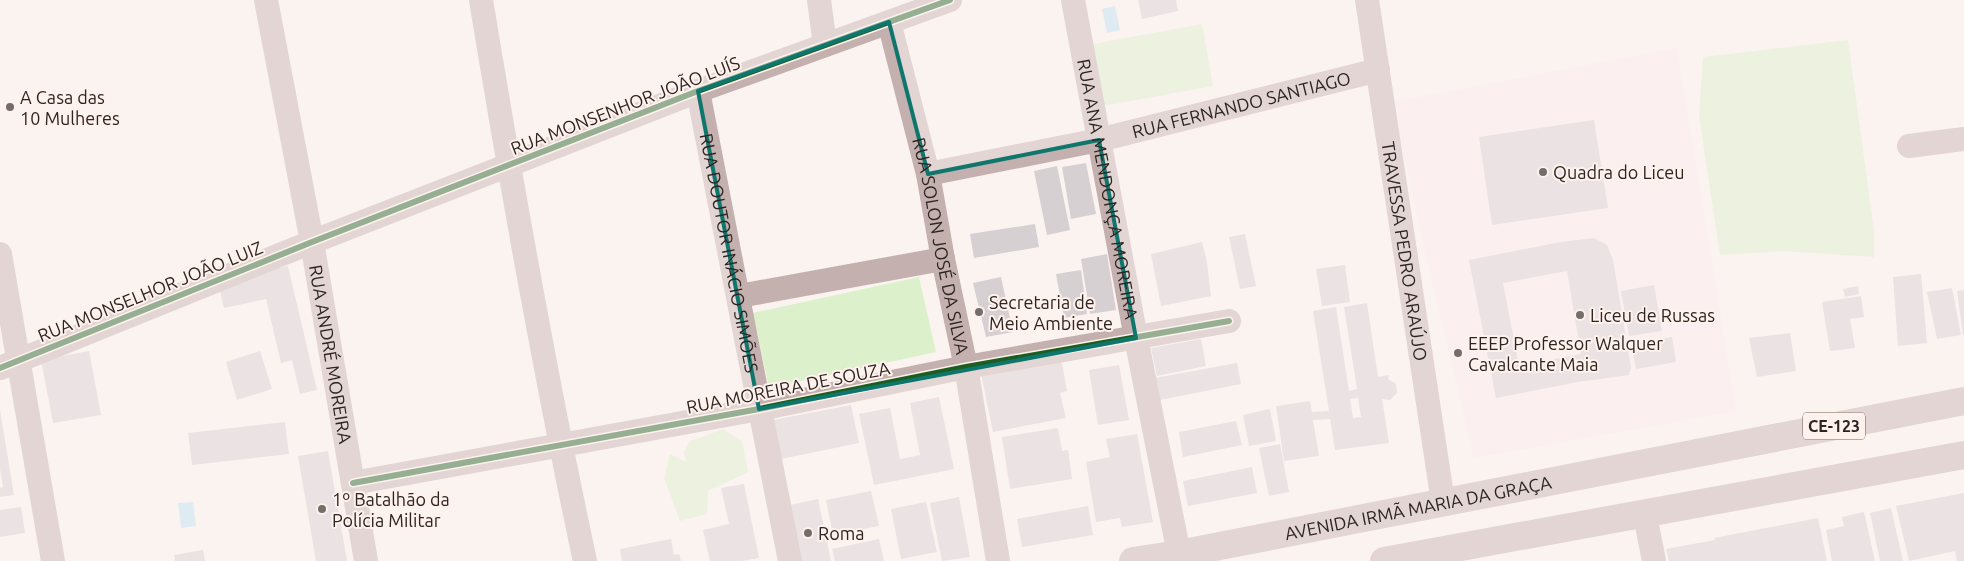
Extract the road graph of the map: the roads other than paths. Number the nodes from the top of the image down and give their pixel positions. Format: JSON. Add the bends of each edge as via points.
{"nodes":[{"id":1,"x":266,"y":0,"type":"edge"},
{"id":2,"x":481,"y":0,"type":"edge"},
{"id":3,"x":819,"y":0,"type":"edge"},
{"id":4,"x":950,"y":0,"type":"edge"},
{"id":5,"x":1073,"y":0,"type":"edge"},
{"id":6,"x":1367,"y":0,"type":"edge"},
{"id":7,"x":889,"y":22,"type":"junction"},
{"id":8,"x":825,"y":45,"type":"junction"},
{"id":9,"x":1378,"y":70,"type":"junction"},
{"id":10,"x":698,"y":91,"type":"junction"},
{"id":11,"x":1964,"y":139,"type":"edge"},
{"id":12,"x":1099,"y":140,"type":"junction"},
{"id":13,"x":1909,"y":146,"type":"dead end"},
{"id":14,"x":508,"y":166,"type":"junction"},
{"id":15,"x":928,"y":174,"type":"junction"},
{"id":16,"x":312,"y":242,"type":"junction"},
{"id":17,"x":0,"y":254,"type":"edge"},
{"id":18,"x":943,"y":259,"type":"junction"},
{"id":19,"x":739,"y":296,"type":"junction"},
{"id":20,"x":1229,"y":321,"type":"dead end"},
{"id":21,"x":1136,"y":338,"type":"junction"},
{"id":22,"x":9,"y":365,"type":"edge"},
{"id":23,"x":966,"y":367,"type":"junction"},
{"id":24,"x":1964,"y":401,"type":"edge"},
{"id":25,"x":759,"y":410,"type":"junction"},
{"id":26,"x":560,"y":446,"type":"junction"},
{"id":27,"x":1964,"y":455,"type":"edge"},
{"id":28,"x":353,"y":483,"type":"junction"},
{"id":29,"x":1443,"y":502,"type":"junction"},
{"id":30,"x":1645,"y":515,"type":"junction"},
{"id":31,"x":1179,"y":554,"type":"junction"},
{"id":32,"x":53,"y":561,"type":"edge"},
{"id":33,"x":366,"y":561,"type":"edge"},
{"id":34,"x":585,"y":561,"type":"edge"},
{"id":35,"x":790,"y":561,"type":"edge"},
{"id":36,"x":998,"y":561,"type":"edge"},
{"id":37,"x":1133,"y":561,"type":"edge"},
{"id":38,"x":1384,"y":561,"type":"edge"},
{"id":39,"x":1654,"y":561,"type":"edge"}],
"edges":[{"from":1,"to":16,"type":"street","name":"RUA ANDRÉ MOREIRA"},
{"from":2,"to":14,"type":"street"},
{"from":3,"to":8,"type":"street"},
{"from":4,"to":7,"type":"street","name":"RUA MONSENHOR JOÃO LUÍS"},
{"from":5,"to":12,"type":"street","name":"RUA ANA MENDONÇA MOREIRA"},
{"from":6,"to":9,"type":"street","name":"TRAVESSA PEDRO ARAÚJO"},
{"from":7,"to":8,"type":"street","name":"RUA MONSENHOR JOÃO LUÍS"},
{"from":7,"to":15,"type":"street","name":"RUA SOLON JOSÉ DA SILVA"},
{"from":8,"to":10,"type":"street","name":"RUA MONSENHOR JOÃO LUÍS"},
{"from":9,"to":12,"type":"street","name":"RUA FERNANDO SANTIAGO"},
{"from":9,"to":29,"type":"street","name":"TRAVESSA PEDRO ARAÚJO"},
{"from":10,"to":14,"type":"street","name":"RUA MONSENHOR JOÃO LUÍS"},
{"from":10,"to":19,"type":"street","name":"RUA DOUTOR INÁCIO SIMÕES"},
{"from":11,"to":13,"type":"street"},
{"from":12,"to":15,"type":"street","name":"RUA FERNANDO SANTIAGO"},
{"from":12,"to":21,"type":"street","name":"RUA ANA MENDONÇA MOREIRA"},
{"from":14,"to":16,"type":"street","name":"RUA MONSENHOR JOÃO LUÍS"},
{"from":14,"to":26,"type":"street"},
{"from":15,"to":18,"type":"street","name":"RUA SOLON JOSÉ DA SILVA"},
{"from":16,"to":22,"type":"street","name":"RUA MONSELHOR JOÃO LUIZ"},
{"from":16,"to":28,"type":"street","name":"RUA ANDRÉ MOREIRA"},
{"from":17,"to":22,"type":"street"},
{"from":18,"to":19,"type":"street"},
{"from":18,"to":23,"type":"street","name":"RUA SOLON JOSÉ DA SILVA"},
{"from":19,"to":25,"type":"street","name":"RUA DOUTOR INÁCIO SIMÕES"},
{"from":20,"to":21,"type":"street","name":"RUA MOREIRA DE SOUZA"},
{"from":21,"to":23,"type":"street","name":"RUA MOREIRA DE SOUZA"},
{"from":21,"to":31,"type":"street","name":"RUA ANA MENDONÇA MOREIRA"},
{"from":22,"to":32,"type":"street"},
{"from":23,"to":25,"type":"street","name":"RUA MOREIRA DE SOUZA"},
{"from":23,"to":36,"type":"street","name":"RUA SOLON JOSÉ DA SILVA"},
{"from":24,"to":29,"type":"main road","name":"AVENIDA IRMÃ MARIA DA GRAÇA","number":"CE-123"},
{"from":25,"to":26,"type":"street","name":"RUA MOREIRA DE SOUZA"},
{"from":25,"to":35,"type":"street","name":"RUA DOUTOR INÁCIO SIMÕES"},
{"from":26,"to":28,"type":"street","name":"RUA MOREIRA DE SOUZA"},
{"from":26,"to":34,"type":"street"},
{"from":27,"to":30,"type":"main road"},
{"from":28,"to":33,"type":"street","name":"RUA ANDRÉ MOREIRA"},
{"from":29,"to":31,"type":"main road","name":"AVENIDA IRMÃ MARIA DA GRAÇA"},
{"from":30,"to":38,"type":"main road"},
{"from":30,"to":39,"type":"street"},
{"from":31,"to":37,"type":"main road","name":"AVENIDA IRMÃ MARIA DA GRAÇA"}]}
